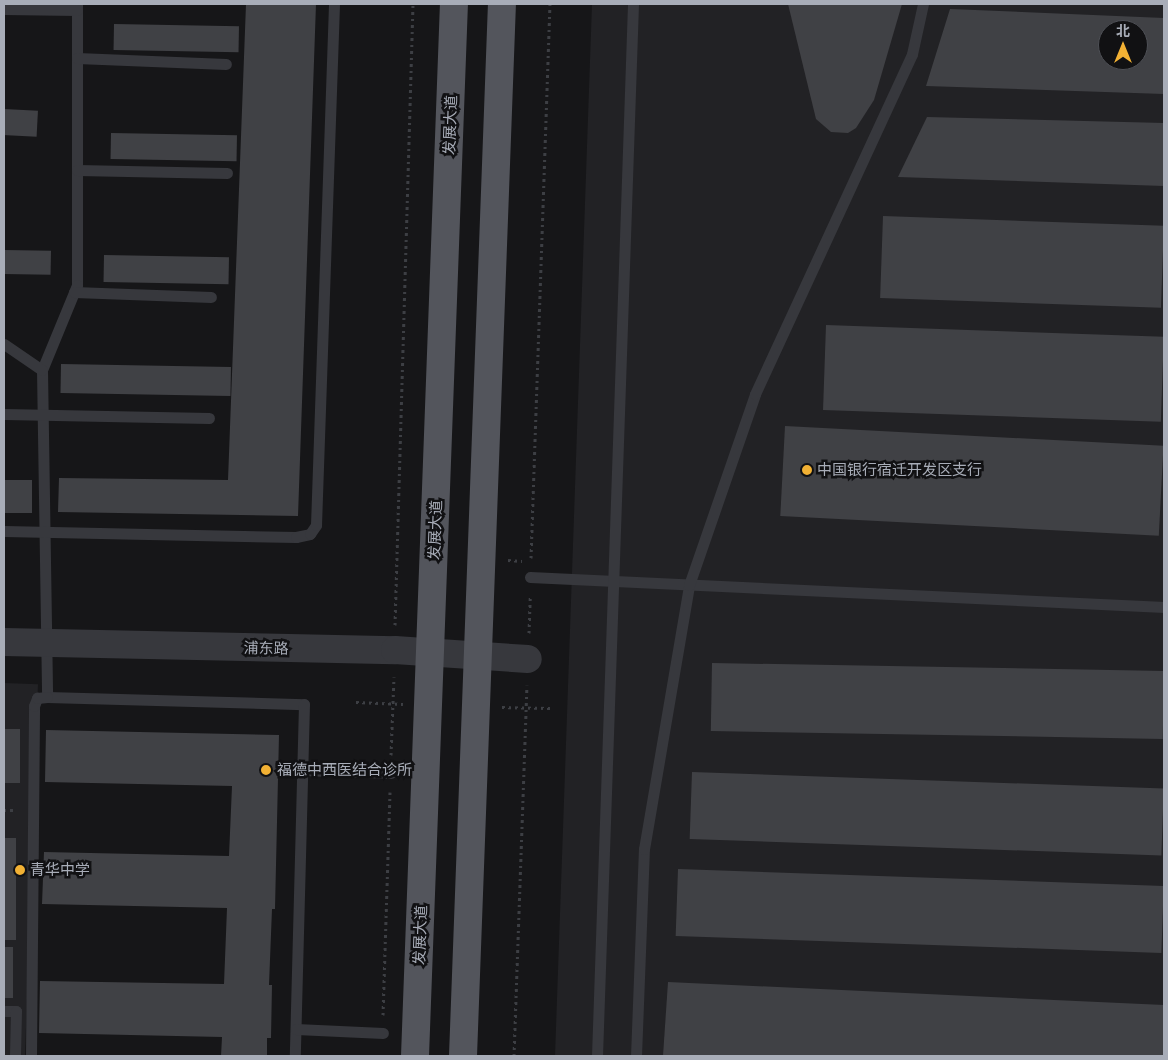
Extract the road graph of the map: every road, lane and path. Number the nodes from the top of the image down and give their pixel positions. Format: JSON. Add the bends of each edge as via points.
{"nodes":[{"id":1,"x":334,"y":4,"type":"edge"},
{"id":2,"x":413,"y":4,"type":"edge"},
{"id":3,"x":454,"y":4,"type":"edge"},
{"id":4,"x":502,"y":4,"type":"edge"},
{"id":5,"x":550,"y":4,"type":"edge"},
{"id":6,"x":633,"y":4,"type":"edge"},
{"id":7,"x":923,"y":4,"type":"edge"},
{"id":8,"x":77,"y":7,"type":"edge"},
{"id":9,"x":4,"y":9,"type":"edge"},
{"id":10,"x":77,"y":58,"type":"junction"},
{"id":11,"x":226,"y":64,"type":"dead end"},
{"id":12,"x":77,"y":170,"type":"junction"},
{"id":13,"x":227,"y":173,"type":"dead end"},
{"id":14,"x":74,"y":292,"type":"junction"},
{"id":15,"x":211,"y":297,"type":"dead end"},
{"id":16,"x":4,"y":344,"type":"edge"},
{"id":17,"x":42,"y":370,"type":"junction"},
{"id":18,"x":4,"y":414,"type":"edge"},
{"id":19,"x":43,"y":414,"type":"junction"},
{"id":20,"x":209,"y":418,"type":"dead end"},
{"id":21,"x":4,"y":531,"type":"edge"},
{"id":22,"x":45,"y":532,"type":"junction"},
{"id":23,"x":530,"y":576,"type":"junction"},
{"id":24,"x":613,"y":582,"type":"junction"},
{"id":25,"x":689,"y":585,"type":"junction"},
{"id":26,"x":1164,"y":607,"type":"edge"},
{"id":27,"x":4,"y":642,"type":"edge"},
{"id":28,"x":46,"y":643,"type":"junction"},
{"id":29,"x":395,"y":650,"type":"junction"},
{"id":30,"x":431,"y":652,"type":"junction"},
{"id":31,"x":478,"y":655,"type":"junction"},
{"id":32,"x":528,"y":659,"type":"junction"},
{"id":33,"x":47,"y":696,"type":"junction"},
{"id":34,"x":302,"y":770,"type":"junction"},
{"id":35,"x":391,"y":773,"type":"junction"},
{"id":36,"x":4,"y":810,"type":"edge"},
{"id":37,"x":21,"y":810,"type":"dead end"},
{"id":38,"x":4,"y":1011,"type":"edge"},
{"id":39,"x":296,"y":1029,"type":"junction"},
{"id":40,"x":383,"y":1034,"type":"joint"},
{"id":41,"x":15,"y":1056,"type":"edge"},
{"id":42,"x":31,"y":1056,"type":"edge"},
{"id":43,"x":295,"y":1056,"type":"edge"},
{"id":44,"x":415,"y":1056,"type":"edge"},
{"id":45,"x":463,"y":1056,"type":"edge"},
{"id":46,"x":514,"y":1056,"type":"edge"},
{"id":47,"x":597,"y":1056,"type":"edge"},
{"id":48,"x":636,"y":1056,"type":"edge"}],
"edges":[{"from":1,"to":22,"type":"lane","via":[[316,525],[310,534],[296,537]]},
{"from":2,"to":29,"type":"path"},
{"from":3,"to":30,"type":"main road","name":"发展大道"},
{"from":4,"to":31,"type":"main road"},
{"from":5,"to":23,"type":"path"},
{"from":6,"to":24,"type":"lane"},
{"from":7,"to":25,"type":"lane","via":[[912,54],[755,394]]},
{"from":8,"to":9,"type":"lane"},
{"from":8,"to":10,"type":"lane"},
{"from":10,"to":11,"type":"lane"},
{"from":10,"to":12,"type":"lane"},
{"from":12,"to":13,"type":"lane"},
{"from":12,"to":14,"type":"lane","via":[[77,285]]},
{"from":14,"to":15,"type":"lane"},
{"from":14,"to":17,"type":"lane"},
{"from":16,"to":17,"type":"lane"},
{"from":17,"to":19,"type":"lane"},
{"from":18,"to":19,"type":"lane"},
{"from":19,"to":20,"type":"lane"},
{"from":19,"to":22,"type":"lane"},
{"from":21,"to":22,"type":"lane"},
{"from":22,"to":28,"type":"lane"},
{"from":23,"to":24,"type":"lane"},
{"from":23,"to":32,"type":"path"},
{"from":24,"to":25,"type":"lane"},
{"from":24,"to":47,"type":"lane"},
{"from":25,"to":26,"type":"lane"},
{"from":25,"to":48,"type":"lane","via":[[644,849]]},
{"from":27,"to":28,"type":"street","name":"浦东路"},
{"from":28,"to":29,"type":"street","name":"浦东路"},
{"from":28,"to":33,"type":"lane"},
{"from":29,"to":30,"type":"street","name":"浦东路"},
{"from":29,"to":35,"type":"path"},
{"from":30,"to":31,"type":"street","name":"浦东路"},
{"from":30,"to":44,"type":"main road","name":"发展大道"},
{"from":31,"to":32,"type":"street","name":"浦东路"},
{"from":31,"to":45,"type":"main road"},
{"from":32,"to":46,"type":"path"},
{"from":33,"to":34,"type":"lane","via":[[304,704]]},
{"from":33,"to":42,"type":"lane","via":[[37,698],[34,706]]},
{"from":34,"to":35,"type":"lane"},
{"from":34,"to":39,"type":"lane"},
{"from":35,"to":40,"type":"path"},
{"from":36,"to":37,"type":"path"},
{"from":38,"to":41,"type":"lane","via":[[16,1011]]},
{"from":39,"to":40,"type":"lane"},
{"from":39,"to":43,"type":"lane"}]}
